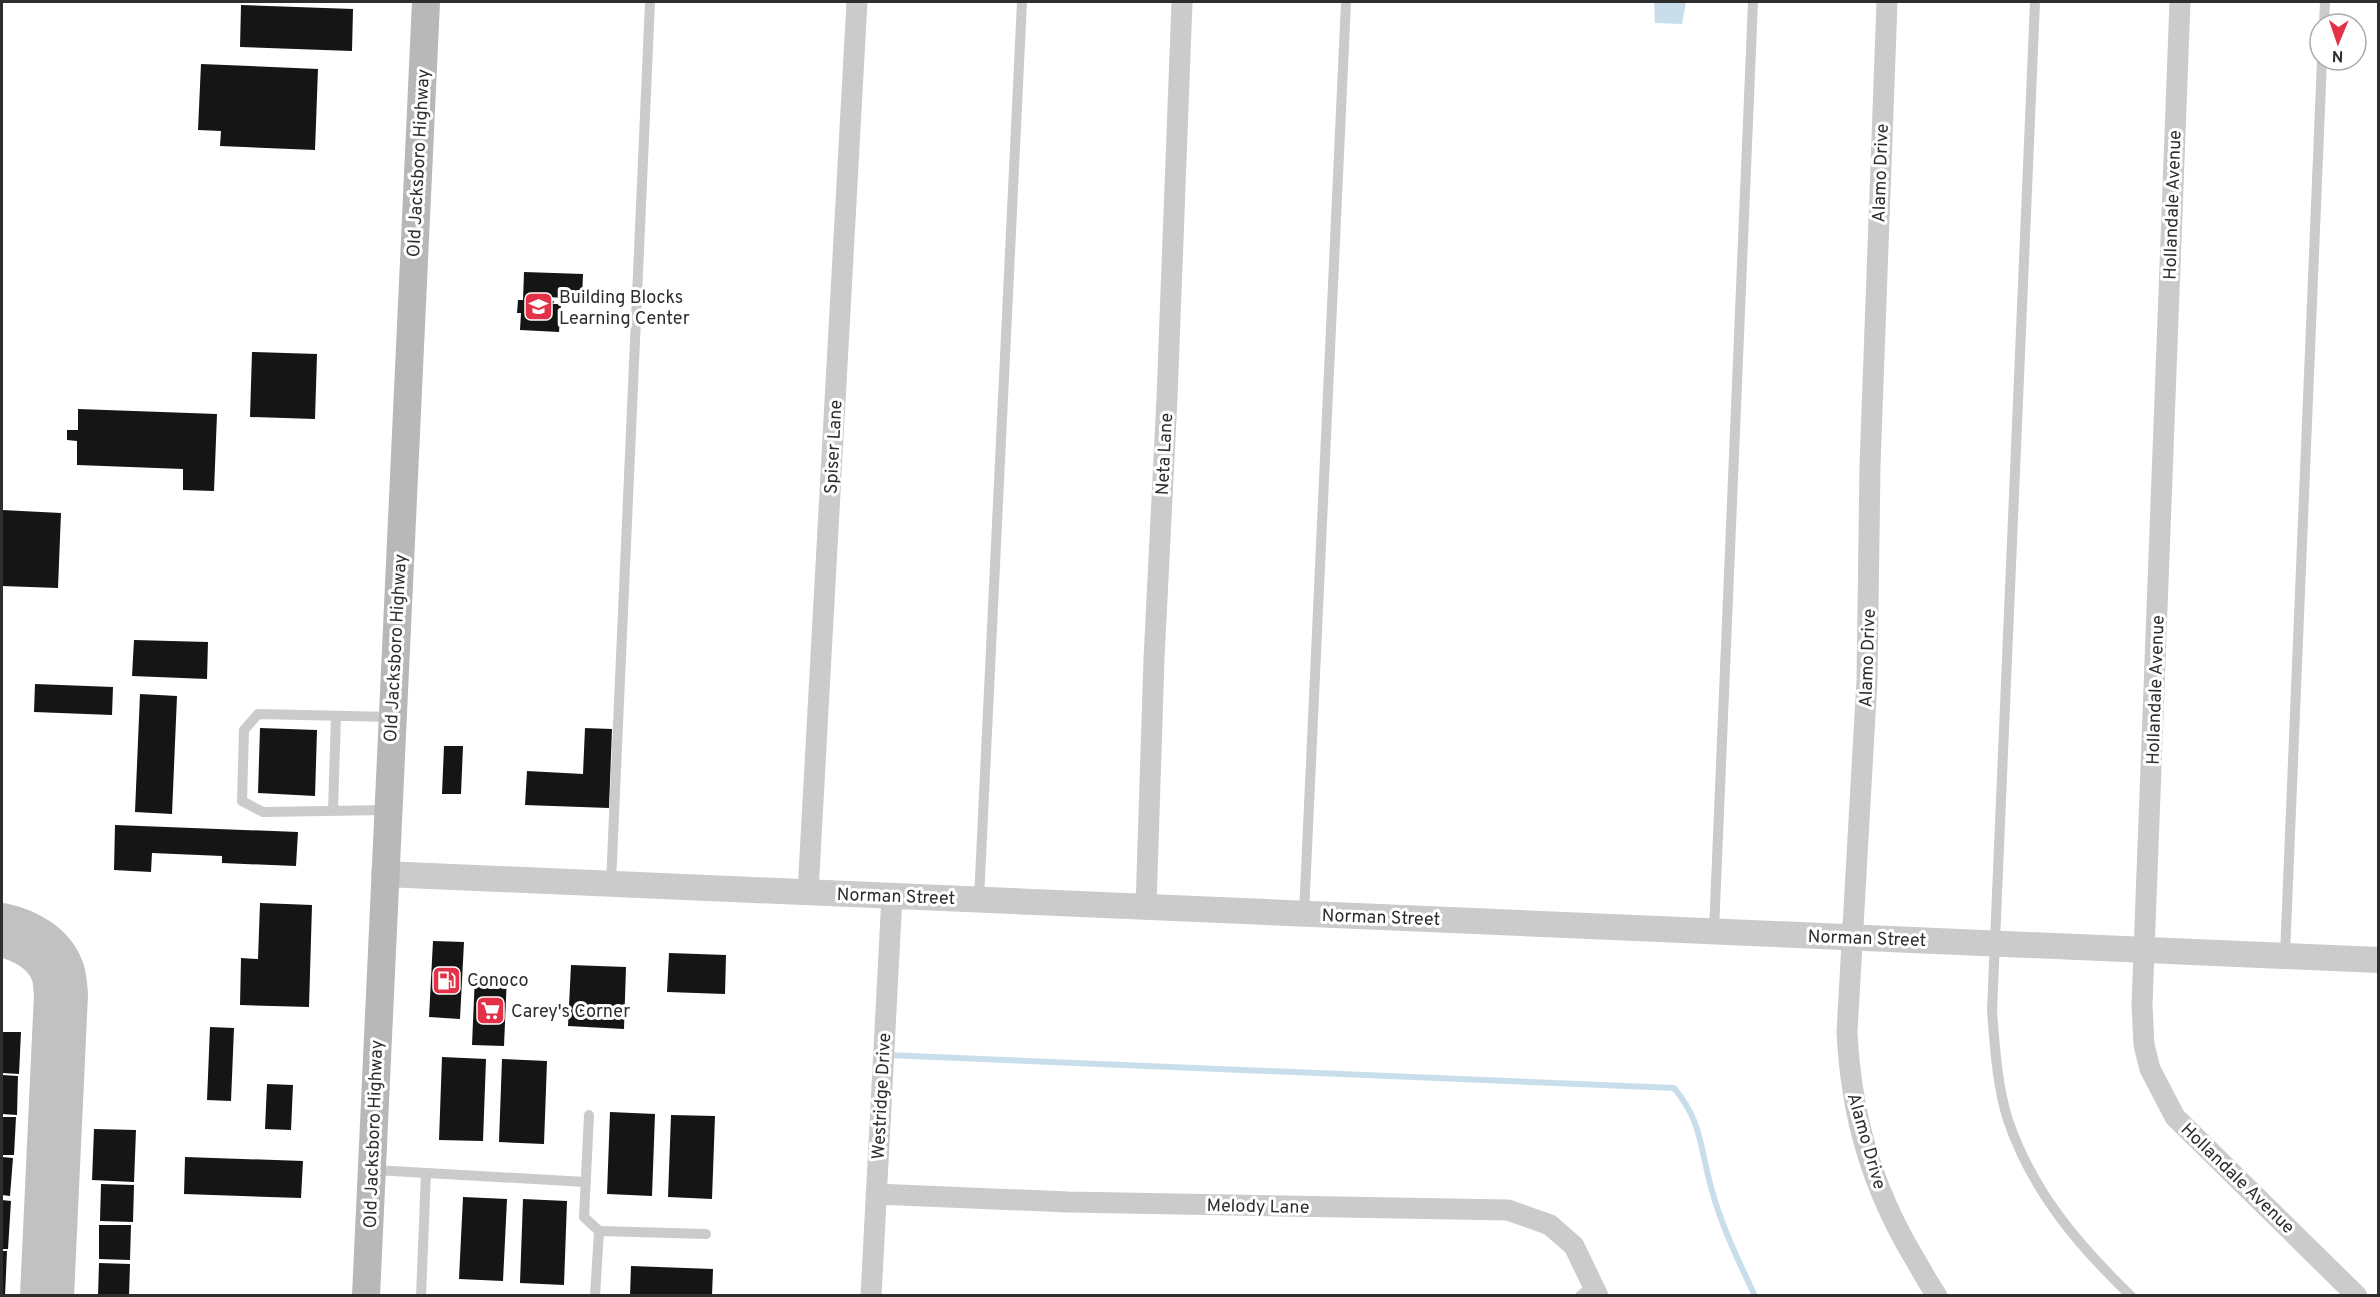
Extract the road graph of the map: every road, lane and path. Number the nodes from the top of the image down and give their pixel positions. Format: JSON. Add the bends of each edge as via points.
{"nodes":[{"id":1,"x":426,"y":2,"type":"edge"},
{"id":2,"x":650,"y":2,"type":"edge"},
{"id":3,"x":857,"y":2,"type":"edge"},
{"id":4,"x":1022,"y":2,"type":"edge"},
{"id":5,"x":1182,"y":2,"type":"edge"},
{"id":6,"x":1346,"y":2,"type":"edge"},
{"id":7,"x":1753,"y":2,"type":"edge"},
{"id":8,"x":1887,"y":2,"type":"edge"},
{"id":9,"x":2035,"y":2,"type":"edge"},
{"id":10,"x":2180,"y":2,"type":"edge"},
{"id":11,"x":2322,"y":72,"type":"edge"},
{"id":12,"x":336,"y":716,"type":"junction"},
{"id":13,"x":392,"y":717,"type":"junction"},
{"id":14,"x":333,"y":810,"type":"junction"},
{"id":15,"x":387,"y":810,"type":"junction"},
{"id":16,"x":384,"y":874,"type":"junction"},
{"id":17,"x":610,"y":884,"type":"junction"},
{"id":18,"x":808,"y":892,"type":"junction"},
{"id":19,"x":892,"y":896,"type":"junction"},
{"id":20,"x":979,"y":900,"type":"junction"},
{"id":21,"x":1146,"y":907,"type":"junction"},
{"id":22,"x":1304,"y":914,"type":"junction"},
{"id":23,"x":1714,"y":931,"type":"junction"},
{"id":24,"x":1853,"y":937,"type":"junction"},
{"id":25,"x":1994,"y":943,"type":"junction"},
{"id":26,"x":2145,"y":950,"type":"junction"},
{"id":27,"x":2285,"y":956,"type":"junction"},
{"id":28,"x":2379,"y":960,"type":"edge"},
{"id":29,"x":589,"y":1115,"type":"dead end"},
{"id":30,"x":371,"y":1170,"type":"junction"},
{"id":31,"x":426,"y":1173,"type":"junction"},
{"id":32,"x":586,"y":1182,"type":"junction"},
{"id":33,"x":876,"y":1194,"type":"junction"},
{"id":34,"x":599,"y":1231,"type":"junction"},
{"id":35,"x":706,"y":1234,"type":"dead end"},
{"id":36,"x":1591,"y":1292,"type":"edge"},
{"id":37,"x":366,"y":1296,"type":"edge"},
{"id":38,"x":421,"y":1296,"type":"edge"},
{"id":39,"x":595,"y":1296,"type":"edge"},
{"id":40,"x":871,"y":1296,"type":"edge"},
{"id":41,"x":1937,"y":1296,"type":"edge"},
{"id":42,"x":2131,"y":1296,"type":"edge"},
{"id":43,"x":2357,"y":1296,"type":"edge"}],
"edges":[{"from":1,"to":13,"type":"main road","name":"Old Jacksboro Highway"},
{"from":2,"to":17,"type":"lane"},
{"from":3,"to":18,"type":"street","name":"Spiser Lane"},
{"from":4,"to":20,"type":"lane"},
{"from":5,"to":21,"type":"street","name":"Neta Lane"},
{"from":6,"to":22,"type":"lane"},
{"from":7,"to":23,"type":"lane"},
{"from":8,"to":24,"type":"street","name":"Alamo Drive","via":[[1870,453],[1867,680]]},
{"from":9,"to":25,"type":"lane"},
{"from":10,"to":26,"type":"street","name":"Hollandale Avenue"},
{"from":11,"to":27,"type":"lane"},
{"from":12,"to":13,"type":"lane"},
{"from":12,"to":14,"type":"lane"},
{"from":12,"to":14,"type":"lane","via":[[258,714],[244,730],[242,801],[263,812]]},
{"from":13,"to":15,"type":"main road","name":"Old Jacksboro Highway"},
{"from":14,"to":15,"type":"lane"},
{"from":15,"to":16,"type":"main road","name":"Old Jacksboro Highway"},
{"from":16,"to":17,"type":"street","name":"Norman Street"},
{"from":16,"to":30,"type":"main road","name":"Old Jacksboro Highway"},
{"from":17,"to":18,"type":"street","name":"Norman Street"},
{"from":18,"to":19,"type":"street","name":"Norman Street"},
{"from":19,"to":20,"type":"street","name":"Norman Street"},
{"from":19,"to":33,"type":"street","name":"Westridge Drive"},
{"from":20,"to":21,"type":"street","name":"Norman Street"},
{"from":21,"to":22,"type":"street","name":"Norman Street"},
{"from":22,"to":23,"type":"street","name":"Norman Street"},
{"from":23,"to":24,"type":"street","name":"Norman Street"},
{"from":24,"to":25,"type":"street","name":"Norman Street"},
{"from":24,"to":41,"type":"street","name":"Alamo Drive","via":[[1847,1032],[1855,1112],[1871,1170],[1897,1228]]},
{"from":25,"to":26,"type":"street","name":"Norman Street"},
{"from":25,"to":42,"type":"lane","via":[[1992,1011],[1996,1059],[2008,1119],[2028,1169],[2054,1210],[2090,1257]]},
{"from":26,"to":27,"type":"street","name":"Norman Street"},
{"from":26,"to":43,"type":"street","name":"Hollandale Avenue","via":[[2144,1044],[2150,1069],[2175,1117]]},
{"from":27,"to":28,"type":"street","name":"Norman Street"},
{"from":29,"to":32,"type":"lane"},
{"from":30,"to":31,"type":"lane"},
{"from":30,"to":37,"type":"main road","name":"Old Jacksboro Highway"},
{"from":31,"to":32,"type":"lane"},
{"from":31,"to":38,"type":"lane"},
{"from":32,"to":34,"type":"lane","via":[[585,1216]]},
{"from":33,"to":36,"type":"street","name":"Melody Lane","via":[[1068,1202],[1508,1210],[1551,1225],[1574,1246]]},
{"from":33,"to":40,"type":"street","name":"Westridge Drive"},
{"from":34,"to":35,"type":"lane"},
{"from":34,"to":39,"type":"lane"}]}
